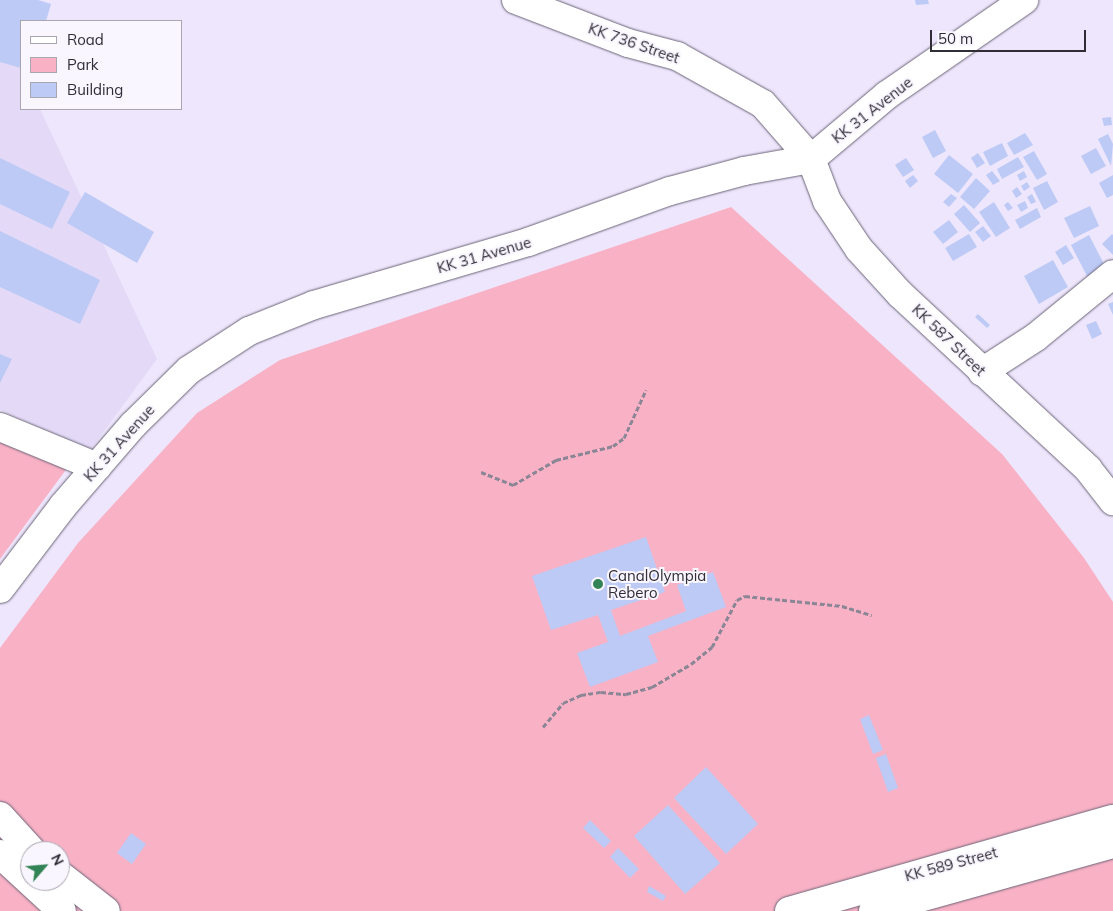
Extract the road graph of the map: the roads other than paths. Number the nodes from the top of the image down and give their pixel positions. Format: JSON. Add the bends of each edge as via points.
{"nodes":[{"id":1,"x":516,"y":0,"type":"edge"},
{"id":2,"x":1024,"y":0,"type":"edge"},
{"id":3,"x":811,"y":159,"type":"junction"},
{"id":4,"x":1113,"y":274,"type":"edge"},
{"id":5,"x":982,"y":372,"type":"junction"},
{"id":6,"x":0,"y":427,"type":"edge"},
{"id":7,"x":97,"y":467,"type":"junction"},
{"id":8,"x":1113,"y":501,"type":"edge"},
{"id":9,"x":0,"y":589,"type":"edge"},
{"id":10,"x":0,"y":816,"type":"edge"},
{"id":11,"x":1113,"y":819,"type":"edge"},
{"id":12,"x":23,"y":841,"type":"edge"},
{"id":13,"x":1113,"y":844,"type":"edge"},
{"id":14,"x":0,"y":854,"type":"edge"},
{"id":15,"x":70,"y":883,"type":"edge"},
{"id":16,"x":62,"y":911,"type":"edge"},
{"id":17,"x":106,"y":911,"type":"edge"},
{"id":18,"x":788,"y":911,"type":"edge"},
{"id":19,"x":873,"y":911,"type":"edge"}],
"edges":[{"from":1,"to":3,"type":"street","name":"KK 736 Street","via":[[628,43],[677,56],[763,104]]},
{"from":2,"to":3,"type":"street","name":"KK 31 Avenue","via":[[887,95]]},
{"from":3,"to":5,"type":"street","name":"KK 587 Street","via":[[827,201],[859,249]]},
{"from":3,"to":7,"type":"street","name":"KK 31 Avenue","via":[[744,171],[670,191],[528,242],[314,304],[249,332],[189,370]]},
{"from":4,"to":5,"type":"street","via":[[1036,337]]},
{"from":5,"to":8,"type":"street","name":"KK 587 Street","via":[[1088,468]]},
{"from":6,"to":7,"type":"street"},
{"from":7,"to":9,"type":"street","name":"KK 31 Avenue"},
{"from":10,"to":12,"type":"street"},
{"from":11,"to":18,"type":"street","name":"KK 589 Street"},
{"from":13,"to":19,"type":"street","name":"KK 589 Street"},
{"from":14,"to":16,"type":"street"},
{"from":15,"to":17,"type":"street"}]}
